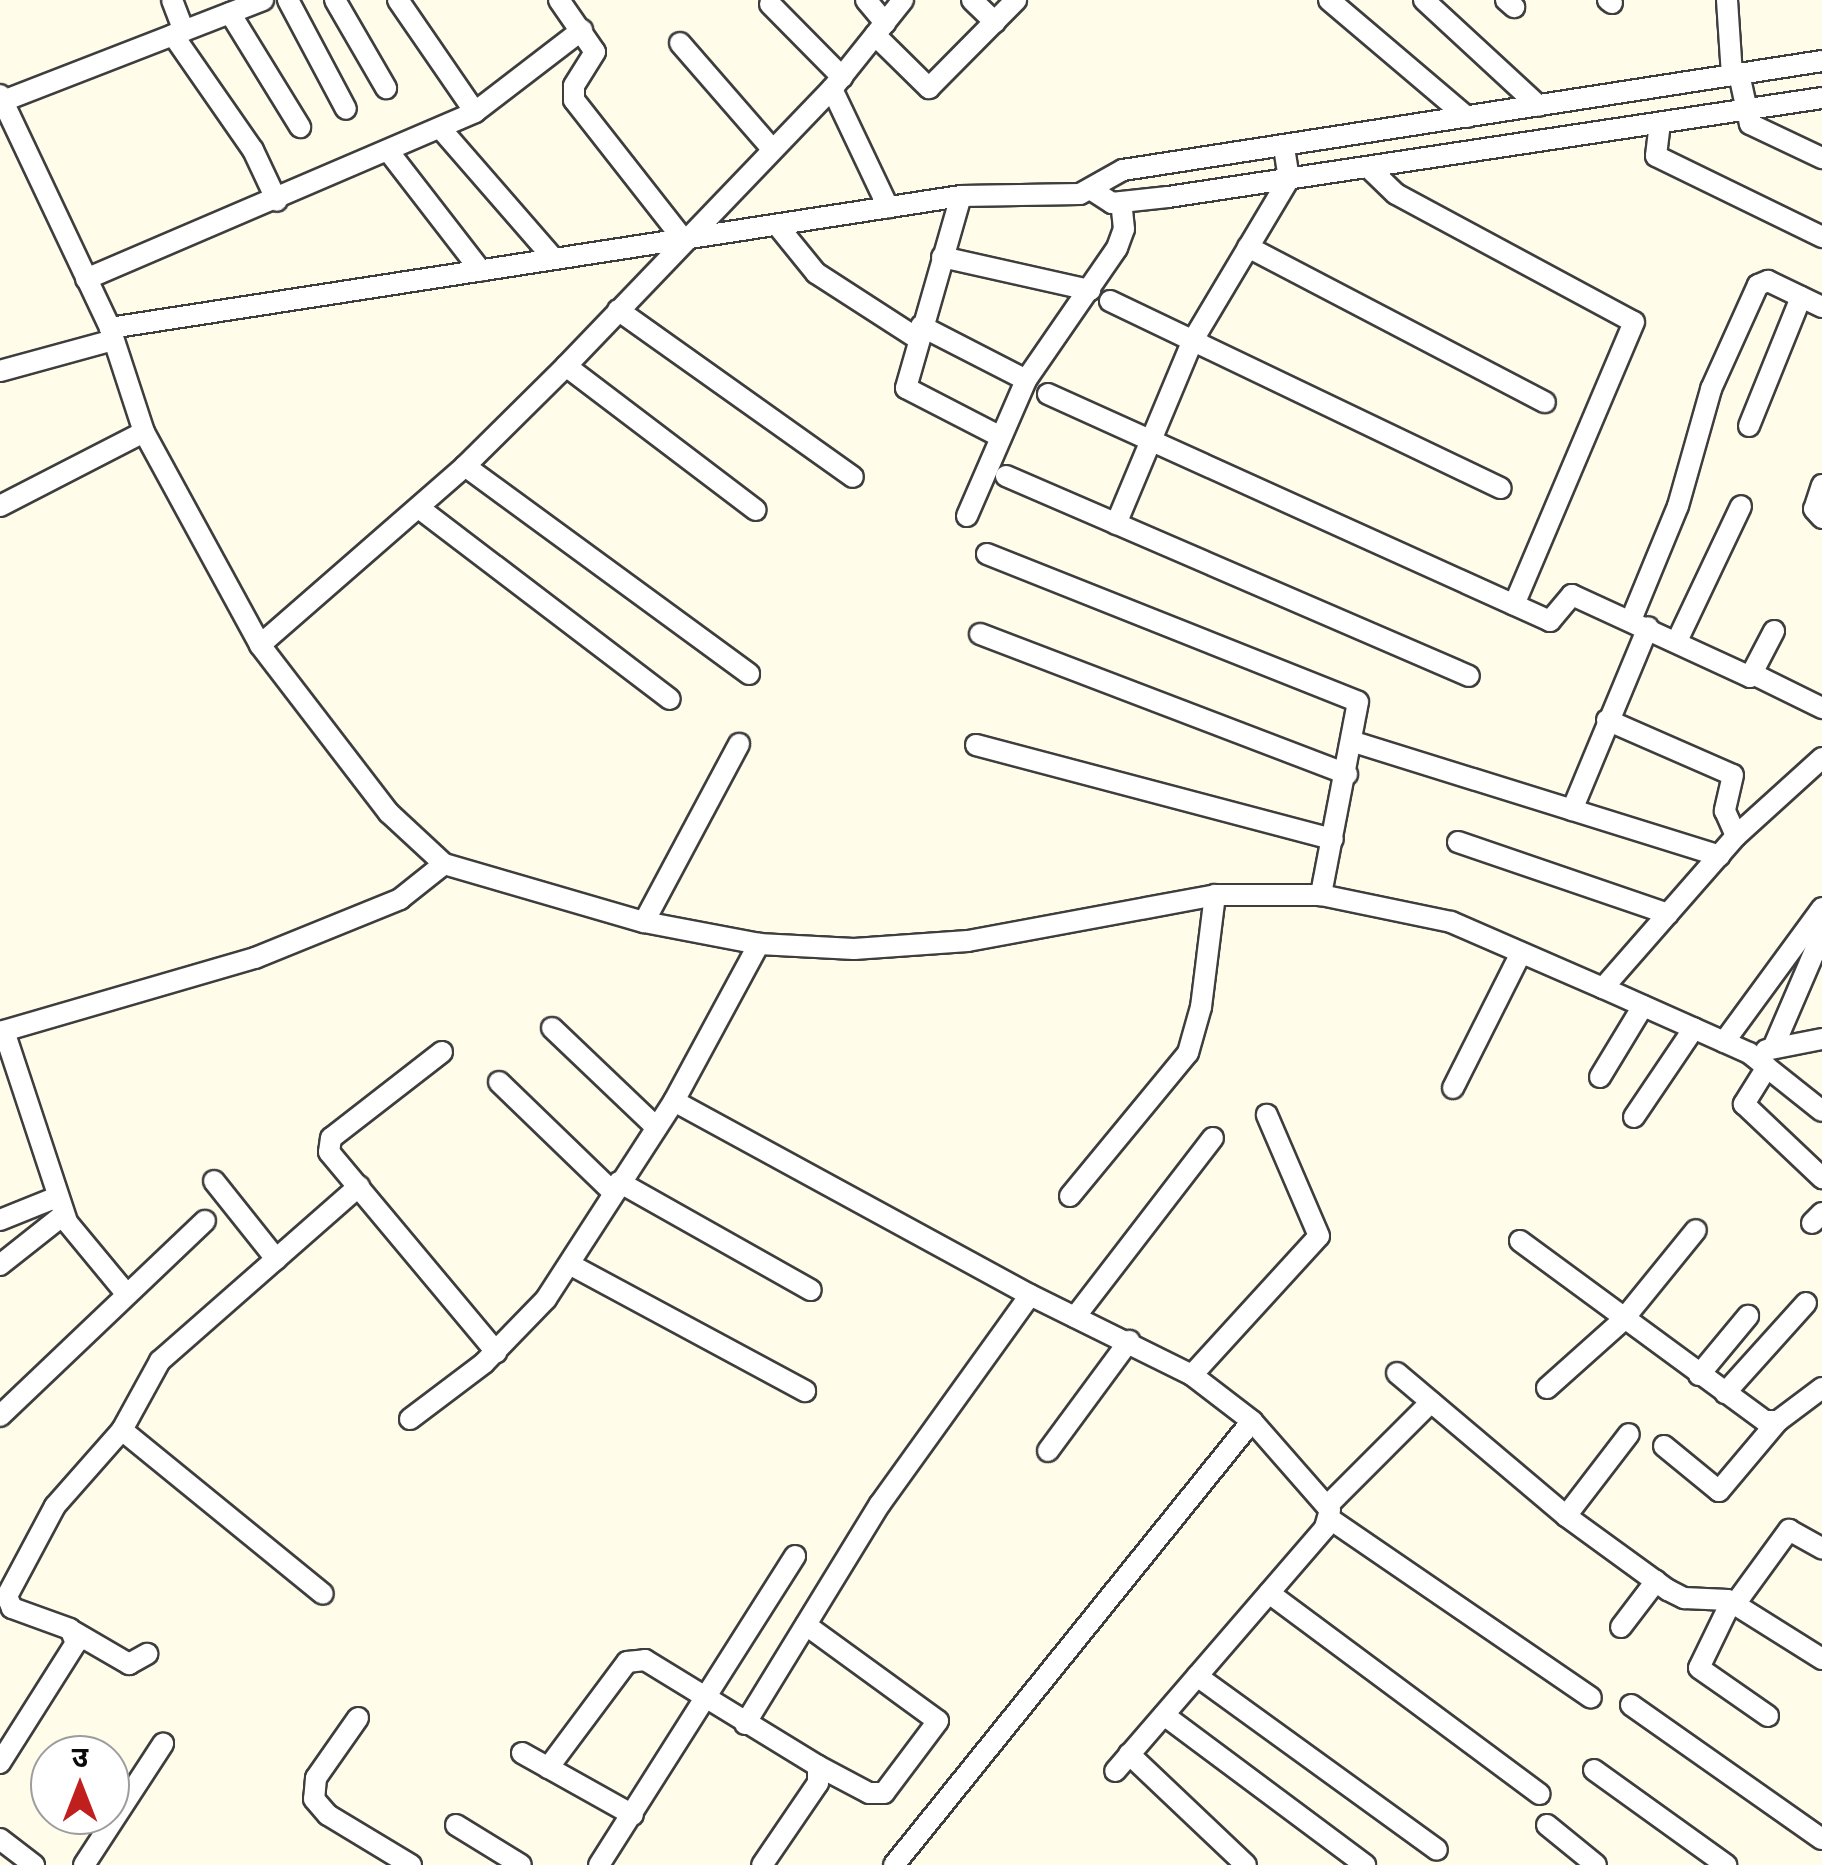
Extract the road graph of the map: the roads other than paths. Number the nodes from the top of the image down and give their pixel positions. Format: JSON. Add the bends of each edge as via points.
{"nodes":[{"id":1,"x":172,"y":0,"type":"edge"},
{"id":2,"x":288,"y":0,"type":"edge"},
{"id":3,"x":335,"y":0,"type":"edge"},
{"id":4,"x":398,"y":0,"type":"edge"},
{"id":5,"x":559,"y":0,"type":"edge"},
{"id":6,"x":866,"y":0,"type":"edge"},
{"id":7,"x":903,"y":0,"type":"edge"},
{"id":8,"x":972,"y":0,"type":"edge"},
{"id":9,"x":1016,"y":0,"type":"edge"},
{"id":10,"x":1424,"y":0,"type":"edge"},
{"id":11,"x":1727,"y":0,"type":"edge"},
{"id":12,"x":255,"y":2,"type":"edge"},
{"id":13,"x":1335,"y":2,"type":"edge"},
{"id":14,"x":770,"y":4,"type":"dead end"},
{"id":15,"x":230,"y":13,"type":"junction"},
{"id":16,"x":995,"y":22,"type":"junction"},
{"id":17,"x":880,"y":29,"type":"junction"},
{"id":18,"x":582,"y":30,"type":"junction"},
{"id":19,"x":178,"y":33,"type":"junction"},
{"id":20,"x":680,"y":43,"type":"dead end"},
{"id":21,"x":1822,"y":62,"type":"edge"},
{"id":22,"x":1736,"y":75,"type":"junction"},
{"id":23,"x":837,"y":83,"type":"junction"},
{"id":24,"x":386,"y":88,"type":"dead end"},
{"id":25,"x":2,"y":98,"type":"edge"},
{"id":26,"x":1822,"y":98,"type":"edge"},
{"id":27,"x":1538,"y":106,"type":"junction"},
{"id":28,"x":346,"y":109,"type":"dead end"},
{"id":29,"x":1746,"y":109,"type":"junction"},
{"id":30,"x":475,"y":112,"type":"junction"},
{"id":31,"x":1467,"y":117,"type":"junction"},
{"id":32,"x":1660,"y":123,"type":"junction"},
{"id":33,"x":300,"y":127,"type":"dead end"},
{"id":34,"x":441,"y":129,"type":"junction"},
{"id":35,"x":1284,"y":146,"type":"junction"},
{"id":36,"x":772,"y":149,"type":"junction"},
{"id":37,"x":389,"y":152,"type":"junction"},
{"id":38,"x":1822,"y":158,"type":"edge"},
{"id":39,"x":1369,"y":168,"type":"junction"},
{"id":40,"x":1289,"y":180,"type":"junction"},
{"id":41,"x":1092,"y":190,"type":"junction"},
{"id":42,"x":961,"y":196,"type":"junction"},
{"id":43,"x":277,"y":201,"type":"junction"},
{"id":44,"x":1125,"y":202,"type":"junction"},
{"id":45,"x":888,"y":208,"type":"junction"},
{"id":46,"x":777,"y":224,"type":"junction"},
{"id":47,"x":1822,"y":237,"type":"edge"},
{"id":48,"x":684,"y":239,"type":"junction"},
{"id":49,"x":1248,"y":248,"type":"junction"},
{"id":50,"x":942,"y":257,"type":"junction"},
{"id":51,"x":554,"y":259,"type":"junction"},
{"id":52,"x":482,"y":271,"type":"junction"},
{"id":53,"x":86,"y":278,"type":"junction"},
{"id":54,"x":1090,"y":290,"type":"junction"},
{"id":55,"x":1802,"y":297,"type":"junction"},
{"id":56,"x":1110,"y":301,"type":"dead end"},
{"id":57,"x":1822,"y":307,"type":"edge"},
{"id":58,"x":618,"y":310,"type":"junction"},
{"id":59,"x":920,"y":332,"type":"junction"},
{"id":60,"x":112,"y":334,"type":"junction"},
{"id":61,"x":1193,"y":340,"type":"junction"},
{"id":62,"x":566,"y":366,"type":"junction"},
{"id":63,"x":0,"y":371,"type":"edge"},
{"id":64,"x":1026,"y":380,"type":"junction"},
{"id":65,"x":1048,"y":394,"type":"dead end"},
{"id":66,"x":1545,"y":402,"type":"dead end"},
{"id":67,"x":1749,"y":426,"type":"dead end"},
{"id":68,"x":144,"y":432,"type":"junction"},
{"id":69,"x":999,"y":436,"type":"junction"},
{"id":70,"x":1151,"y":440,"type":"junction"},
{"id":71,"x":465,"y":466,"type":"junction"},
{"id":72,"x":1006,"y":476,"type":"dead end"},
{"id":73,"x":853,"y":477,"type":"dead end"},
{"id":74,"x":1822,"y":486,"type":"edge"},
{"id":75,"x":1501,"y":488,"type":"dead end"},
{"id":76,"x":0,"y":506,"type":"edge"},
{"id":77,"x":1741,"y":506,"type":"dead end"},
{"id":78,"x":418,"y":508,"type":"junction"},
{"id":79,"x":756,"y":510,"type":"dead end"},
{"id":80,"x":967,"y":516,"type":"dead end"},
{"id":81,"x":1822,"y":518,"type":"edge"},
{"id":82,"x":1116,"y":524,"type":"junction"},
{"id":83,"x":987,"y":554,"type":"dead end"},
{"id":84,"x":1514,"y":604,"type":"junction"},
{"id":85,"x":1639,"y":624,"type":"junction"},
{"id":86,"x":1774,"y":631,"type":"dead end"},
{"id":87,"x":980,"y":634,"type":"dead end"},
{"id":88,"x":1677,"y":641,"type":"junction"},
{"id":89,"x":260,"y":645,"type":"junction"},
{"id":90,"x":749,"y":674,"type":"dead end"},
{"id":91,"x":1755,"y":675,"type":"junction"},
{"id":92,"x":1469,"y":676,"type":"dead end"},
{"id":93,"x":670,"y":699,"type":"dead end"},
{"id":94,"x":1822,"y":708,"type":"edge"},
{"id":95,"x":1607,"y":720,"type":"junction"},
{"id":96,"x":1354,"y":742,"type":"junction"},
{"id":97,"x":739,"y":744,"type":"dead end"},
{"id":98,"x":976,"y":744,"type":"dead end"},
{"id":99,"x":1822,"y":758,"type":"edge"},
{"id":100,"x":1347,"y":774,"type":"junction"},
{"id":101,"x":1572,"y":810,"type":"junction"},
{"id":102,"x":1736,"y":836,"type":"junction"},
{"id":103,"x":1332,"y":839,"type":"junction"},
{"id":104,"x":1458,"y":842,"type":"dead end"},
{"id":105,"x":1720,"y":856,"type":"junction"},
{"id":106,"x":444,"y":864,"type":"junction"},
{"id":107,"x":1320,"y":894,"type":"junction"},
{"id":108,"x":1215,"y":895,"type":"junction"},
{"id":109,"x":1822,"y":908,"type":"edge"},
{"id":110,"x":1668,"y":914,"type":"junction"},
{"id":111,"x":644,"y":922,"type":"junction"},
{"id":112,"x":1822,"y":934,"type":"edge"},
{"id":113,"x":760,"y":944,"type":"junction"},
{"id":114,"x":1521,"y":952,"type":"junction"},
{"id":115,"x":1603,"y":988,"type":"junction"},
{"id":116,"x":1643,"y":1006,"type":"junction"},
{"id":117,"x":552,"y":1028,"type":"dead end"},
{"id":118,"x":1694,"y":1028,"type":"junction"},
{"id":119,"x":2,"y":1031,"type":"edge"},
{"id":120,"x":1822,"y":1039,"type":"edge"},
{"id":121,"x":1724,"y":1042,"type":"junction"},
{"id":122,"x":442,"y":1052,"type":"dead end"},
{"id":123,"x":1770,"y":1058,"type":"junction"},
{"id":124,"x":1600,"y":1077,"type":"dead end"},
{"id":125,"x":499,"y":1082,"type":"dead end"},
{"id":126,"x":1454,"y":1088,"type":"dead end"},
{"id":127,"x":674,"y":1101,"type":"junction"},
{"id":128,"x":1822,"y":1110,"type":"edge"},
{"id":129,"x":1267,"y":1116,"type":"dead end"},
{"id":130,"x":1634,"y":1117,"type":"dead end"},
{"id":131,"x":656,"y":1127,"type":"junction"},
{"id":132,"x":1212,"y":1138,"type":"dead end"},
{"id":133,"x":1822,"y":1178,"type":"edge"},
{"id":134,"x":214,"y":1181,"type":"dead end"},
{"id":135,"x":359,"y":1186,"type":"junction"},
{"id":136,"x":616,"y":1187,"type":"junction"},
{"id":137,"x":1070,"y":1196,"type":"dead end"},
{"id":138,"x":60,"y":1206,"type":"junction"},
{"id":139,"x":0,"y":1220,"type":"edge"},
{"id":140,"x":206,"y":1220,"type":"dead end"},
{"id":141,"x":1696,"y":1230,"type":"dead end"},
{"id":142,"x":1520,"y":1241,"type":"dead end"},
{"id":143,"x":276,"y":1258,"type":"junction"},
{"id":144,"x":571,"y":1264,"type":"junction"},
{"id":145,"x":0,"y":1266,"type":"edge"},
{"id":146,"x":811,"y":1290,"type":"dead end"},
{"id":147,"x":126,"y":1292,"type":"junction"},
{"id":148,"x":1030,"y":1295,"type":"junction"},
{"id":149,"x":1806,"y":1303,"type":"dead end"},
{"id":150,"x":1075,"y":1316,"type":"junction"},
{"id":151,"x":1748,"y":1316,"type":"dead end"},
{"id":152,"x":1622,"y":1321,"type":"junction"},
{"id":153,"x":1129,"y":1340,"type":"junction"},
{"id":154,"x":496,"y":1352,"type":"junction"},
{"id":155,"x":1396,"y":1373,"type":"dead end"},
{"id":156,"x":1192,"y":1374,"type":"junction"},
{"id":157,"x":1699,"y":1375,"type":"junction"},
{"id":158,"x":1547,"y":1388,"type":"dead end"},
{"id":159,"x":1822,"y":1388,"type":"edge"},
{"id":160,"x":805,"y":1392,"type":"dead end"},
{"id":161,"x":1724,"y":1393,"type":"junction"},
{"id":162,"x":1431,"y":1402,"type":"junction"},
{"id":163,"x":0,"y":1416,"type":"edge"},
{"id":164,"x":410,"y":1418,"type":"dead end"},
{"id":165,"x":1778,"y":1421,"type":"junction"},
{"id":166,"x":1252,"y":1422,"type":"junction"},
{"id":167,"x":122,"y":1430,"type":"junction"},
{"id":168,"x":1629,"y":1434,"type":"dead end"},
{"id":169,"x":1664,"y":1446,"type":"dead end"},
{"id":170,"x":1048,"y":1451,"type":"dead end"},
{"id":171,"x":1328,"y":1513,"type":"junction"},
{"id":172,"x":1566,"y":1516,"type":"junction"},
{"id":173,"x":1822,"y":1548,"type":"edge"},
{"id":174,"x":795,"y":1556,"type":"dead end"},
{"id":175,"x":1656,"y":1581,"type":"junction"},
{"id":176,"x":1270,"y":1592,"type":"junction"},
{"id":177,"x":323,"y":1594,"type":"dead end"},
{"id":178,"x":4,"y":1599,"type":"edge"},
{"id":179,"x":1733,"y":1603,"type":"junction"},
{"id":180,"x":806,"y":1625,"type":"junction"},
{"id":181,"x":1621,"y":1627,"type":"dead end"},
{"id":182,"x":74,"y":1632,"type":"junction"},
{"id":183,"x":148,"y":1654,"type":"dead end"},
{"id":184,"x":1822,"y":1659,"type":"edge"},
{"id":185,"x":1197,"y":1676,"type":"junction"},
{"id":186,"x":1591,"y":1698,"type":"dead end"},
{"id":187,"x":704,"y":1699,"type":"junction"},
{"id":188,"x":1631,"y":1705,"type":"dead end"},
{"id":189,"x":1164,"y":1715,"type":"junction"},
{"id":190,"x":1768,"y":1716,"type":"dead end"},
{"id":191,"x":358,"y":1718,"type":"dead end"},
{"id":192,"x":744,"y":1724,"type":"junction"},
{"id":193,"x":163,"y":1744,"type":"dead end"},
{"id":194,"x":522,"y":1753,"type":"dead end"},
{"id":195,"x":0,"y":1763,"type":"edge"},
{"id":196,"x":818,"y":1766,"type":"junction"},
{"id":197,"x":548,"y":1768,"type":"junction"},
{"id":198,"x":1594,"y":1770,"type":"dead end"},
{"id":199,"x":1540,"y":1794,"type":"dead end"},
{"id":200,"x":633,"y":1815,"type":"junction"},
{"id":201,"x":456,"y":1825,"type":"dead end"},
{"id":202,"x":1547,"y":1825,"type":"dead end"},
{"id":203,"x":0,"y":1838,"type":"edge"},
{"id":204,"x":1822,"y":1839,"type":"edge"},
{"id":205,"x":1437,"y":1850,"type":"dead end"},
{"id":206,"x":34,"y":1865,"type":"edge"},
{"id":207,"x":84,"y":1865,"type":"edge"},
{"id":208,"x":410,"y":1865,"type":"edge"},
{"id":209,"x":521,"y":1865,"type":"edge"},
{"id":210,"x":599,"y":1865,"type":"edge"},
{"id":211,"x":762,"y":1865,"type":"edge"},
{"id":212,"x":894,"y":1865,"type":"edge"},
{"id":213,"x":1246,"y":1865,"type":"edge"},
{"id":214,"x":1366,"y":1865,"type":"edge"},
{"id":215,"x":1596,"y":1865,"type":"edge"},
{"id":216,"x":1726,"y":1865,"type":"edge"}],
"edges":[{"from":1,"to":19,"type":"street"},
{"from":2,"to":28,"type":"street"},
{"from":3,"to":24,"type":"street"},
{"from":4,"to":30,"type":"street"},
{"from":5,"to":18,"type":"street"},
{"from":6,"to":17,"type":"street"},
{"from":7,"to":17,"type":"street"},
{"from":8,"to":16,"type":"street"},
{"from":9,"to":16,"type":"street"},
{"from":10,"to":27,"type":"street"},
{"from":11,"to":22,"type":"street"},
{"from":12,"to":15,"type":"street"},
{"from":13,"to":31,"type":"street"},
{"from":14,"to":23,"type":"street"},
{"from":15,"to":19,"type":"street"},
{"from":15,"to":33,"type":"street"},
{"from":16,"to":17,"type":"street","via":[[928,88]]},
{"from":17,"to":23,"type":"street"},
{"from":18,"to":30,"type":"street"},
{"from":18,"to":48,"type":"street","via":[[595,52],[574,86],[574,100]]},
{"from":19,"to":25,"type":"street"},
{"from":19,"to":43,"type":"street","via":[[254,150]]},
{"from":20,"to":36,"type":"street"},
{"from":21,"to":22,"type":"street"},
{"from":22,"to":27,"type":"street"},
{"from":22,"to":29,"type":"street"},
{"from":23,"to":36,"type":"street"},
{"from":23,"to":45,"type":"street"},
{"from":25,"to":53,"type":"street"},
{"from":26,"to":29,"type":"street"},
{"from":27,"to":31,"type":"street"},
{"from":29,"to":32,"type":"street"},
{"from":29,"to":38,"type":"street","via":[[1752,126]]},
{"from":30,"to":34,"type":"street"},
{"from":31,"to":35,"type":"street"},
{"from":32,"to":39,"type":"street"},
{"from":32,"to":47,"type":"street","via":[[1656,156]]},
{"from":34,"to":37,"type":"street"},
{"from":34,"to":51,"type":"street"},
{"from":35,"to":40,"type":"street"},
{"from":35,"to":41,"type":"street","via":[[1123,170]]},
{"from":36,"to":48,"type":"street"},
{"from":37,"to":43,"type":"street"},
{"from":37,"to":52,"type":"street"},
{"from":39,"to":40,"type":"street"},
{"from":39,"to":84,"type":"street","via":[[1396,194],[1634,322]]},
{"from":40,"to":44,"type":"street"},
{"from":40,"to":49,"type":"street"},
{"from":41,"to":42,"type":"street"},
{"from":41,"to":44,"type":"street","via":[[1106,202]]},
{"from":42,"to":45,"type":"street"},
{"from":42,"to":50,"type":"street"},
{"from":43,"to":53,"type":"street"},
{"from":44,"to":54,"type":"street","via":[[1121,238]]},
{"from":45,"to":46,"type":"street"},
{"from":46,"to":48,"type":"street"},
{"from":46,"to":59,"type":"street","via":[[816,273]]},
{"from":48,"to":51,"type":"street"},
{"from":48,"to":58,"type":"street"},
{"from":49,"to":61,"type":"street"},
{"from":49,"to":66,"type":"street"},
{"from":50,"to":54,"type":"street"},
{"from":50,"to":59,"type":"street"},
{"from":51,"to":52,"type":"street"},
{"from":52,"to":60,"type":"street"},
{"from":53,"to":60,"type":"street"},
{"from":54,"to":64,"type":"street"},
{"from":55,"to":57,"type":"street"},
{"from":55,"to":67,"type":"street"},
{"from":55,"to":85,"type":"street","via":[[1758,284],[1711,389]]},
{"from":56,"to":61,"type":"street"},
{"from":58,"to":62,"type":"street"},
{"from":58,"to":73,"type":"street"},
{"from":59,"to":64,"type":"street"},
{"from":59,"to":69,"type":"street","via":[[906,388]]},
{"from":60,"to":63,"type":"street"},
{"from":60,"to":68,"type":"street"},
{"from":61,"to":70,"type":"street"},
{"from":61,"to":75,"type":"street"},
{"from":62,"to":71,"type":"street"},
{"from":62,"to":79,"type":"street"},
{"from":64,"to":69,"type":"street"},
{"from":65,"to":70,"type":"street"},
{"from":68,"to":76,"type":"street"},
{"from":68,"to":89,"type":"street"},
{"from":69,"to":80,"type":"street"},
{"from":70,"to":82,"type":"street"},
{"from":70,"to":84,"type":"street"},
{"from":71,"to":78,"type":"street"},
{"from":71,"to":90,"type":"street"},
{"from":72,"to":82,"type":"street"},
{"from":74,"to":81,"type":"street","via":[[1814,513]]},
{"from":77,"to":88,"type":"street"},
{"from":78,"to":89,"type":"street"},
{"from":78,"to":93,"type":"street"},
{"from":82,"to":92,"type":"street"},
{"from":83,"to":96,"type":"street","via":[[1354,700],[1360,708]]},
{"from":84,"to":85,"type":"street","via":[[1552,621],[1569,594]]},
{"from":85,"to":88,"type":"street"},
{"from":85,"to":95,"type":"street"},
{"from":86,"to":91,"type":"street"},
{"from":87,"to":100,"type":"street"},
{"from":88,"to":91,"type":"street"},
{"from":89,"to":106,"type":"street","via":[[388,812]]},
{"from":91,"to":94,"type":"street"},
{"from":95,"to":101,"type":"street"},
{"from":95,"to":102,"type":"street","via":[[1732,775],[1725,811]]},
{"from":96,"to":100,"type":"street"},
{"from":96,"to":101,"type":"street"},
{"from":97,"to":111,"type":"street"},
{"from":98,"to":103,"type":"street"},
{"from":99,"to":102,"type":"street"},
{"from":100,"to":103,"type":"street"},
{"from":101,"to":105,"type":"street"},
{"from":102,"to":105,"type":"street"},
{"from":103,"to":107,"type":"street"},
{"from":104,"to":110,"type":"street"},
{"from":105,"to":110,"type":"street"},
{"from":106,"to":111,"type":"street"},
{"from":106,"to":119,"type":"street","via":[[400,899],[256,958]]},
{"from":107,"to":108,"type":"street"},
{"from":107,"to":114,"type":"street","via":[[1451,922]]},
{"from":108,"to":113,"type":"street","via":[[993,936],[854,949]]},
{"from":108,"to":137,"type":"street","via":[[1191,1044]]},
{"from":109,"to":121,"type":"street"},
{"from":110,"to":115,"type":"street"},
{"from":111,"to":113,"type":"street"},
{"from":112,"to":123,"type":"street"},
{"from":113,"to":127,"type":"street"},
{"from":114,"to":115,"type":"street"},
{"from":114,"to":126,"type":"street"},
{"from":115,"to":116,"type":"street"},
{"from":116,"to":118,"type":"street"},
{"from":116,"to":124,"type":"street"},
{"from":117,"to":131,"type":"street"},
{"from":118,"to":121,"type":"street"},
{"from":118,"to":130,"type":"street"},
{"from":119,"to":138,"type":"street"},
{"from":120,"to":123,"type":"street"},
{"from":121,"to":123,"type":"street"},
{"from":122,"to":135,"type":"street","via":[[331,1138],[329,1152]]},
{"from":123,"to":128,"type":"street"},
{"from":123,"to":133,"type":"street","via":[[1744,1104]]},
{"from":125,"to":136,"type":"street"},
{"from":127,"to":131,"type":"street"},
{"from":127,"to":148,"type":"street"},
{"from":129,"to":156,"type":"street","via":[[1320,1236]]},
{"from":131,"to":136,"type":"street"},
{"from":132,"to":150,"type":"street"},
{"from":134,"to":143,"type":"street"},
{"from":135,"to":143,"type":"street"},
{"from":135,"to":154,"type":"street"},
{"from":136,"to":144,"type":"street"},
{"from":136,"to":146,"type":"street"},
{"from":138,"to":139,"type":"street"},
{"from":138,"to":145,"type":"street"},
{"from":138,"to":147,"type":"street"},
{"from":140,"to":147,"type":"street"},
{"from":141,"to":152,"type":"street"},
{"from":142,"to":152,"type":"street"},
{"from":143,"to":167,"type":"street","via":[[160,1361]]},
{"from":144,"to":154,"type":"street"},
{"from":144,"to":160,"type":"street"},
{"from":147,"to":163,"type":"street"},
{"from":148,"to":150,"type":"street"},
{"from":148,"to":180,"type":"street","via":[[938,1418]]},
{"from":149,"to":161,"type":"street"},
{"from":150,"to":153,"type":"street"},
{"from":151,"to":157,"type":"street"},
{"from":152,"to":157,"type":"street"},
{"from":152,"to":158,"type":"street"},
{"from":153,"to":156,"type":"street"},
{"from":153,"to":170,"type":"street"},
{"from":154,"to":164,"type":"street"},
{"from":155,"to":162,"type":"street"},
{"from":156,"to":166,"type":"street"},
{"from":157,"to":161,"type":"street"},
{"from":159,"to":165,"type":"street"},
{"from":161,"to":165,"type":"street","via":[[1765,1421]]},
{"from":162,"to":171,"type":"street"},
{"from":162,"to":172,"type":"street"},
{"from":165,"to":169,"type":"street","via":[[1719,1491]]},
{"from":166,"to":171,"type":"street"},
{"from":166,"to":212,"type":"street"},
{"from":167,"to":177,"type":"street"},
{"from":167,"to":178,"type":"street","via":[[55,1506]]},
{"from":168,"to":172,"type":"street"},
{"from":171,"to":176,"type":"street"},
{"from":171,"to":186,"type":"street"},
{"from":172,"to":175,"type":"street"},
{"from":173,"to":179,"type":"street","via":[[1789,1530]]},
{"from":174,"to":187,"type":"street"},
{"from":175,"to":179,"type":"street","via":[[1684,1598]]},
{"from":175,"to":181,"type":"street"},
{"from":176,"to":185,"type":"street"},
{"from":176,"to":199,"type":"street"},
{"from":178,"to":182,"type":"street"},
{"from":179,"to":184,"type":"street"},
{"from":179,"to":190,"type":"street","via":[[1699,1668]]},
{"from":180,"to":192,"type":"street"},
{"from":180,"to":196,"type":"street","via":[[938,1720],[884,1793],[869,1793]]},
{"from":182,"to":183,"type":"street","via":[[128,1664]]},
{"from":182,"to":195,"type":"street","via":[[72,1650]]},
{"from":185,"to":189,"type":"street"},
{"from":185,"to":205,"type":"street"},
{"from":187,"to":192,"type":"street"},
{"from":187,"to":197,"type":"street","via":[[633,1658]]},
{"from":187,"to":200,"type":"street"},
{"from":188,"to":204,"type":"street"},
{"from":189,"to":213,"type":"street","via":[[1122,1763]]},
{"from":189,"to":214,"type":"street"},
{"from":191,"to":208,"type":"street","via":[[316,1778],[314,1799],[328,1815]]},
{"from":192,"to":196,"type":"street"},
{"from":193,"to":207,"type":"street"},
{"from":194,"to":197,"type":"street"},
{"from":196,"to":211,"type":"street","via":[[818,1783]]},
{"from":197,"to":200,"type":"street"},
{"from":198,"to":216,"type":"street"},
{"from":200,"to":210,"type":"street"},
{"from":201,"to":209,"type":"street"},
{"from":202,"to":215,"type":"street"},
{"from":203,"to":206,"type":"street"}]}
